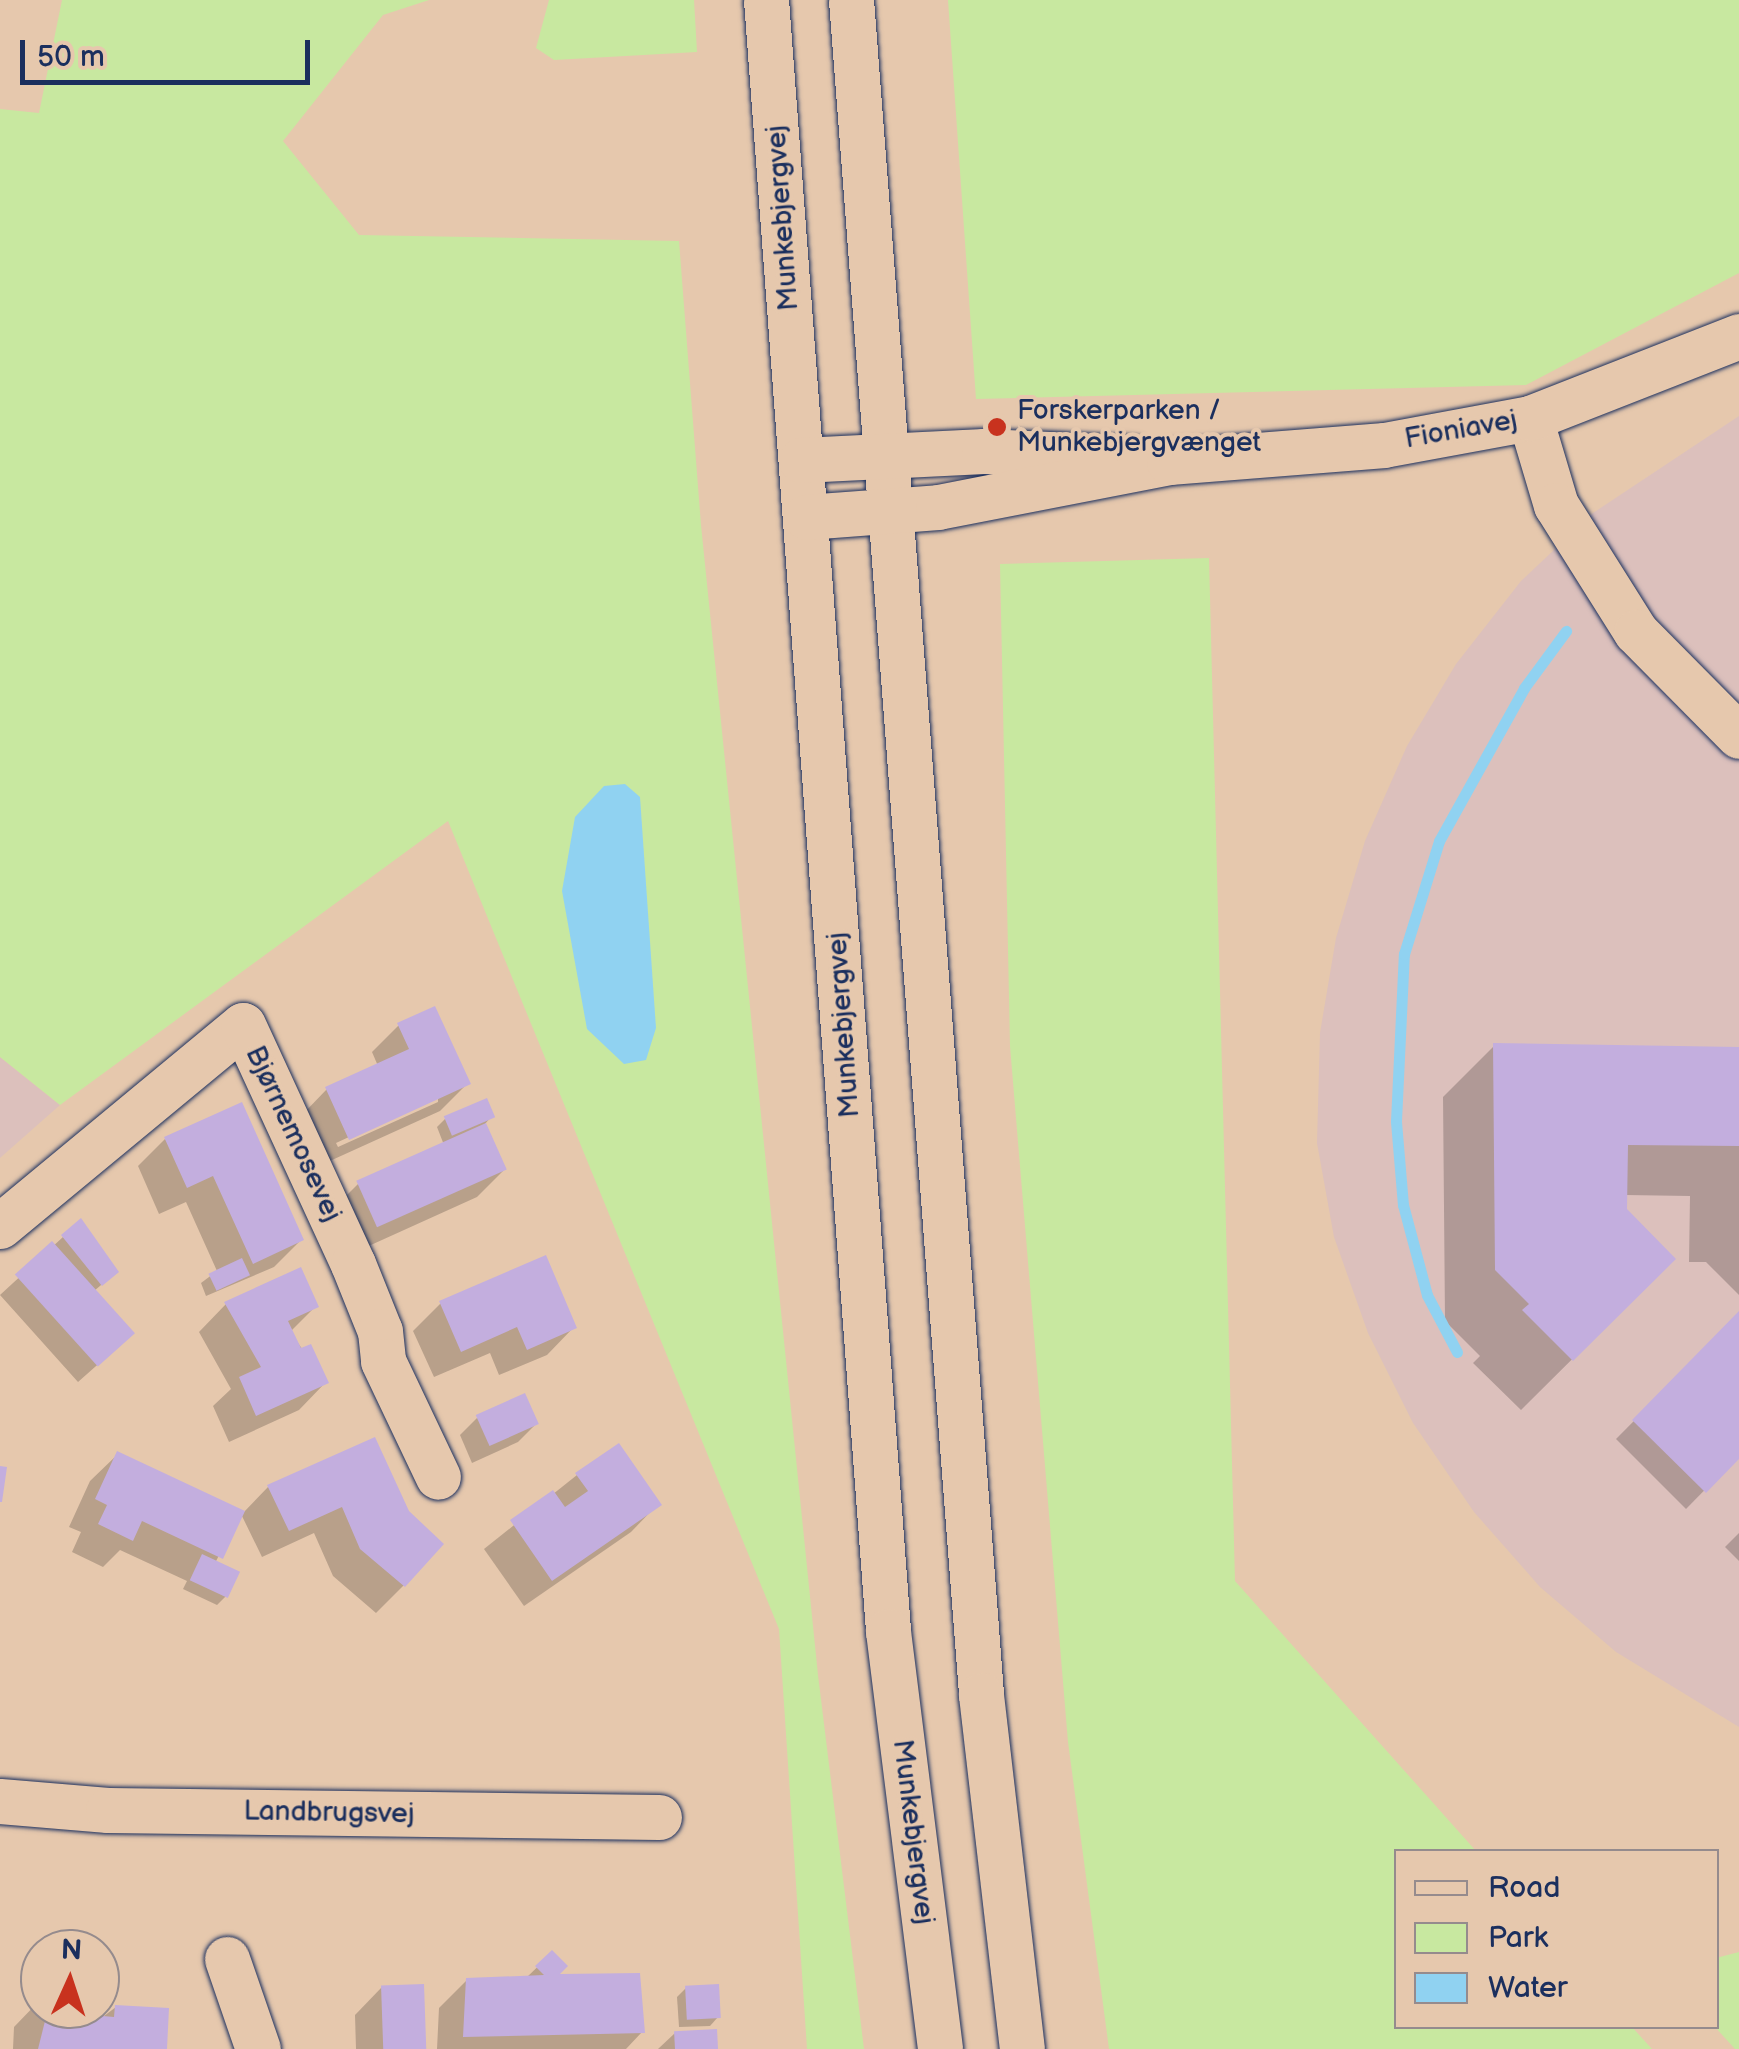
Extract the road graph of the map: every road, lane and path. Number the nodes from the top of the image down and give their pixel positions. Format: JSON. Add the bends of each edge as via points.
{"nodes":[{"id":1,"x":766,"y":0,"type":"edge"},
{"id":2,"x":851,"y":0,"type":"edge"},
{"id":3,"x":1739,"y":336,"type":"edge"},
{"id":4,"x":1530,"y":418,"type":"junction"},
{"id":5,"x":886,"y":454,"type":"junction"},
{"id":6,"x":801,"y":460,"type":"junction"},
{"id":7,"x":1169,"y":462,"type":"junction"},
{"id":8,"x":890,"y":511,"type":"junction"},
{"id":9,"x":806,"y":517,"type":"junction"},
{"id":10,"x":1739,"y":736,"type":"edge"},
{"id":11,"x":0,"y":1226,"type":"edge"},
{"id":12,"x":438,"y":1478,"type":"dead end"},
{"id":13,"x":0,"y":1801,"type":"edge"},
{"id":14,"x":659,"y":1817,"type":"dead end"},
{"id":15,"x":227,"y":1959,"type":"dead end"},
{"id":16,"x":258,"y":2049,"type":"edge"},
{"id":17,"x":940,"y":2049,"type":"edge"},
{"id":18,"x":1022,"y":2049,"type":"edge"}],
"edges":[{"from":1,"to":6,"type":"street","name":"Munkebjergvej"},
{"from":2,"to":5,"type":"street"},
{"from":3,"to":4,"type":"street","name":"Fioniavej"},
{"from":4,"to":7,"type":"street","name":"Fioniavej","via":[[1384,444]]},
{"from":4,"to":10,"type":"street","via":[[1556,506],[1636,632]]},
{"from":5,"to":6,"type":"street","name":"Fioniavej"},
{"from":5,"to":7,"type":"street","name":"Fioniavej","via":[[1066,450]]},
{"from":5,"to":8,"type":"street"},
{"from":6,"to":9,"type":"street","name":"Munkebjergvej"},
{"from":7,"to":8,"type":"street","name":"Fioniavej","via":[[1069,485]]},
{"from":8,"to":9,"type":"street","name":"Fioniavej"},
{"from":8,"to":18,"type":"street","via":[[981,1695]]},
{"from":9,"to":17,"type":"street","name":"Munkebjergvej","via":[[888,1631]]},
{"from":11,"to":12,"type":"street","name":"Bjørnemosevej","via":[[243,1026],[353,1264],[380,1330],[383,1360]]},
{"from":13,"to":14,"type":"street","name":"Landbrugsvej","via":[[108,1810]]},
{"from":15,"to":16,"type":"street"}]}
